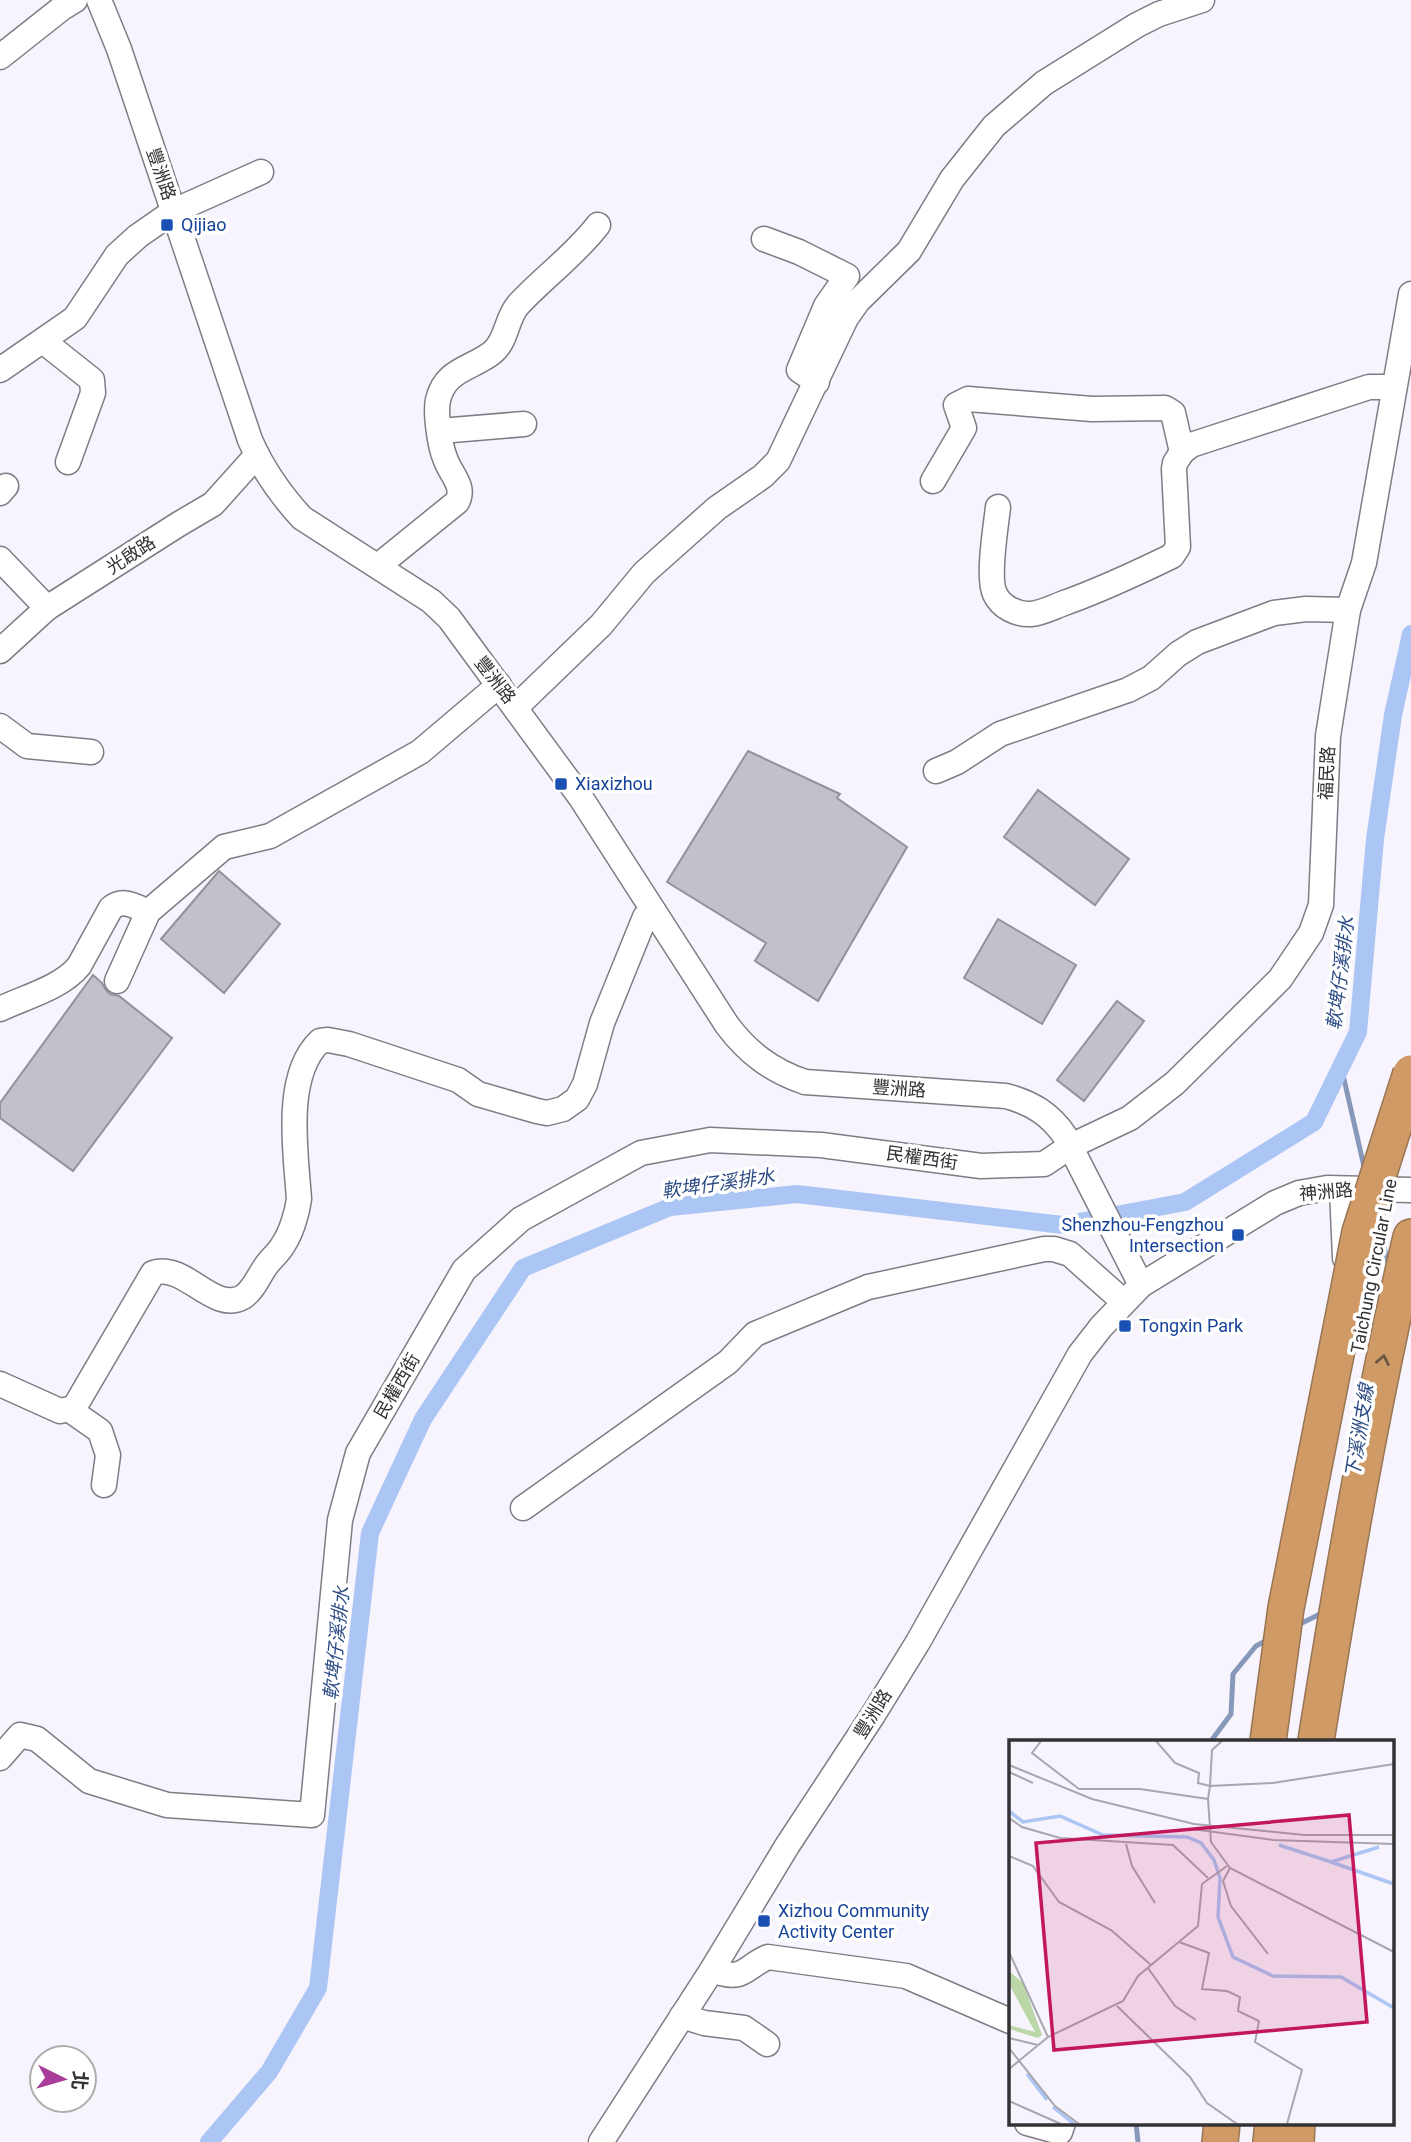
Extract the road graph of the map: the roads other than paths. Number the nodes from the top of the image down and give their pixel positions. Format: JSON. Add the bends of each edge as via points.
{"nodes":[{"id":1,"x":75,"y":0,"type":"edge"},
{"id":2,"x":99,"y":0,"type":"edge"},
{"id":3,"x":1202,"y":0,"type":"edge"},
{"id":4,"x":0,"y":57,"type":"edge"},
{"id":5,"x":261,"y":172,"type":"dead end"},
{"id":6,"x":174,"y":211,"type":"junction"},
{"id":7,"x":598,"y":225,"type":"dead end"},
{"id":8,"x":764,"y":239,"type":"dead end"},
{"id":9,"x":1411,"y":294,"type":"edge"},
{"id":10,"x":43,"y":341,"type":"junction"},
{"id":11,"x":0,"y":370,"type":"edge"},
{"id":12,"x":817,"y":382,"type":"junction"},
{"id":13,"x":1394,"y":387,"type":"junction"},
{"id":14,"x":524,"y":424,"type":"dead end"},
{"id":15,"x":440,"y":431,"type":"junction"},
{"id":16,"x":1181,"y":452,"type":"junction"},
{"id":17,"x":257,"y":455,"type":"junction"},
{"id":18,"x":68,"y":462,"type":"dead end"},
{"id":19,"x":933,"y":481,"type":"dead end"},
{"id":20,"x":998,"y":507,"type":"dead end"},
{"id":21,"x":0,"y":559,"type":"edge"},
{"id":22,"x":378,"y":566,"type":"junction"},
{"id":23,"x":47,"y":608,"type":"junction"},
{"id":24,"x":1348,"y":610,"type":"junction"},
{"id":25,"x":0,"y":651,"type":"edge"},
{"id":26,"x":499,"y":685,"type":"junction"},
{"id":27,"x":516,"y":707,"type":"junction"},
{"id":28,"x":0,"y":726,"type":"edge"},
{"id":29,"x":91,"y":752,"type":"dead end"},
{"id":30,"x":936,"y":771,"type":"dead end"},
{"id":31,"x":148,"y":912,"type":"junction"},
{"id":32,"x":654,"y":912,"type":"junction"},
{"id":33,"x":117,"y":981,"type":"dead end"},
{"id":34,"x":0,"y":1009,"type":"edge"},
{"id":35,"x":1411,"y":1073,"type":"edge"},
{"id":36,"x":1411,"y":1081,"type":"edge"},
{"id":37,"x":1074,"y":1152,"type":"junction"},
{"id":38,"x":1342,"y":1189,"type":"junction"},
{"id":39,"x":1411,"y":1190,"type":"edge"},
{"id":40,"x":1411,"y":1237,"type":"edge"},
{"id":41,"x":1131,"y":1284,"type":"junction"},
{"id":42,"x":1411,"y":1341,"type":"edge"},
{"id":43,"x":0,"y":1384,"type":"edge"},
{"id":44,"x":71,"y":1410,"type":"junction"},
{"id":45,"x":104,"y":1485,"type":"dead end"},
{"id":46,"x":523,"y":1508,"type":"dead end"},
{"id":47,"x":1268,"y":1740,"type":"edge"},
{"id":48,"x":1268,"y":1740,"type":"edge"},
{"id":49,"x":1286,"y":1740,"type":"edge"},
{"id":50,"x":1316,"y":1740,"type":"edge"},
{"id":51,"x":1340,"y":1740,"type":"edge"},
{"id":52,"x":0,"y":1758,"type":"edge"},
{"id":53,"x":712,"y":1970,"type":"junction"},
{"id":54,"x":681,"y":2016,"type":"junction"},
{"id":55,"x":1009,"y":2021,"type":"edge"},
{"id":56,"x":768,"y":2044,"type":"dead end"},
{"id":57,"x":1031,"y":2124,"type":"edge"},
{"id":58,"x":1063,"y":2124,"type":"edge"},
{"id":59,"x":1222,"y":2124,"type":"edge"},
{"id":60,"x":1231,"y":2124,"type":"edge"},
{"id":61,"x":1238,"y":2124,"type":"edge"},
{"id":62,"x":1273,"y":2124,"type":"edge"},
{"id":63,"x":1297,"y":2124,"type":"edge"},
{"id":64,"x":601,"y":2142,"type":"edge"},
{"id":65,"x":1220,"y":2142,"type":"edge"},
{"id":66,"x":1229,"y":2142,"type":"edge"},
{"id":67,"x":1236,"y":2142,"type":"edge"},
{"id":68,"x":1271,"y":2142,"type":"edge"},
{"id":69,"x":1296,"y":2142,"type":"edge"}],
"edges":[{"from":1,"to":4,"type":"street"},
{"from":2,"to":6,"type":"street","name":"豐洲路"},
{"from":3,"to":12,"type":"street","via":[[1159,14],[1126,32],[1044,83],[994,126],[952,179],[909,251],[846,318]]},
{"from":5,"to":6,"type":"street"},
{"from":6,"to":10,"type":"street","via":[[127,245],[75,318]]},
{"from":6,"to":17,"type":"street","name":"豐洲路"},
{"from":7,"to":15,"type":"street","via":[[516,308],[497,348],[445,383],[437,408]]},
{"from":8,"to":12,"type":"street","via":[[847,276],[826,306],[799,370]]},
{"from":9,"to":13,"type":"street","name":"福民路"},
{"from":10,"to":11,"type":"street"},
{"from":10,"to":18,"type":"street","via":[[92,380],[93,393]]},
{"from":12,"to":27,"type":"street","via":[[771,469],[717,508],[645,573],[601,625]]},
{"from":13,"to":16,"type":"street","via":[[1369,387]]},
{"from":13,"to":24,"type":"street","name":"福民路","via":[[1364,563]]},
{"from":14,"to":15,"type":"street"},
{"from":15,"to":22,"type":"street","via":[[444,458],[460,489],[459,498]]},
{"from":16,"to":19,"type":"street","via":[[1173,412],[1165,408],[1092,409],[968,399],[956,405],[964,428]]},
{"from":16,"to":20,"type":"street","via":[[1174,469],[1178,547],[1171,556],[1104,589],[1041,612],[1012,610],[995,594],[992,576]]},
{"from":17,"to":22,"type":"street","name":"豐洲路","via":[[273,484],[302,518]]},
{"from":17,"to":23,"type":"street","name":"光啟路","via":[[213,504]]},
{"from":21,"to":23,"type":"street"},
{"from":22,"to":26,"type":"street","name":"豐洲路","via":[[440,609]]},
{"from":23,"to":25,"type":"street","name":"光啟路"},
{"from":24,"to":30,"type":"street","via":[[1275,614],[1198,642],[1128,690],[1000,734]]},
{"from":24,"to":37,"type":"street","name":"福民路","via":[[1328,736],[1321,905],[1311,933],[1280,979],[1175,1083],[1130,1118]]},
{"from":26,"to":27,"type":"street","name":"豐洲路"},
{"from":26,"to":31,"type":"street","via":[[420,752],[270,836],[224,846]]},
{"from":27,"to":32,"type":"street","name":"豐洲路","via":[[582,798]]},
{"from":28,"to":29,"type":"street","via":[[27,746]]},
{"from":31,"to":33,"type":"street"},
{"from":31,"to":34,"type":"street","via":[[123,902],[116,904],[73,974]]},
{"from":32,"to":37,"type":"street","name":"豐洲路","via":[[738,1040],[779,1072],[805,1083],[1006,1096],[1041,1111],[1059,1126]]},
{"from":32,"to":44,"type":"street","via":[[645,917],[606,1011],[582,1091],[563,1109],[537,1111],[478,1094],[458,1080],[349,1044],[328,1040],[317,1044],[298,1090],[294,1135],[299,1199],[286,1242],[250,1291],[234,1300],[215,1297],[169,1271],[153,1273]]},
{"from":35,"to":47,"type":"highway","bridge":true,"via":[[1360,1233],[1286,1608]]},
{"from":36,"to":49,"type":"highway","name":"Taichung Circular Line","bridge":true,"via":[[1303,1626]]},
{"from":37,"to":41,"type":"street","name":"豐洲路"},
{"from":37,"to":52,"type":"street","name":"民權西街","via":[[1044,1164],[981,1167],[821,1145],[710,1140],[641,1153],[521,1219],[464,1270],[358,1453],[340,1520],[312,1815],[167,1805],[89,1781],[37,1739],[20,1735]]},
{"from":38,"to":39,"type":"street","name":"神洲路"},
{"from":38,"to":41,"type":"street","name":"神洲路","via":[[1313,1190],[1275,1203]]},
{"from":38,"to":48,"type":"street","bridge":true,"via":[[1345,1258],[1278,1651]]},
{"from":50,"to":40,"type":"highway","name":"Taichung Circular Line","one_way":true,"via":[[1384,1355]]},
{"from":41,"to":46,"type":"street","via":[[1070,1254],[1044,1248],[868,1287],[755,1334],[728,1362]]},
{"from":41,"to":53,"type":"street","name":"豐洲路","via":[[1080,1354],[918,1642]]},
{"from":42,"to":51,"type":"highway","via":[[1356,1624]]},
{"from":43,"to":44,"type":"street","via":[[61,1411]]},
{"from":44,"to":45,"type":"street","via":[[100,1431],[108,1455]]},
{"from":53,"to":54,"type":"street","name":"豐洲路"},
{"from":53,"to":55,"type":"street","via":[[742,1973],[768,1957],[906,1976]]},
{"from":54,"to":56,"type":"street","via":[[744,2028]]},
{"from":54,"to":64,"type":"street","name":"豐洲路"},
{"from":57,"to":58,"type":"street","via":[[1060,2132]]},
{"from":59,"to":65,"type":"highway"},
{"from":60,"to":66,"type":"street"},
{"from":61,"to":67,"type":"highway"},
{"from":62,"to":68,"type":"highway"},
{"from":63,"to":69,"type":"highway"}]}
